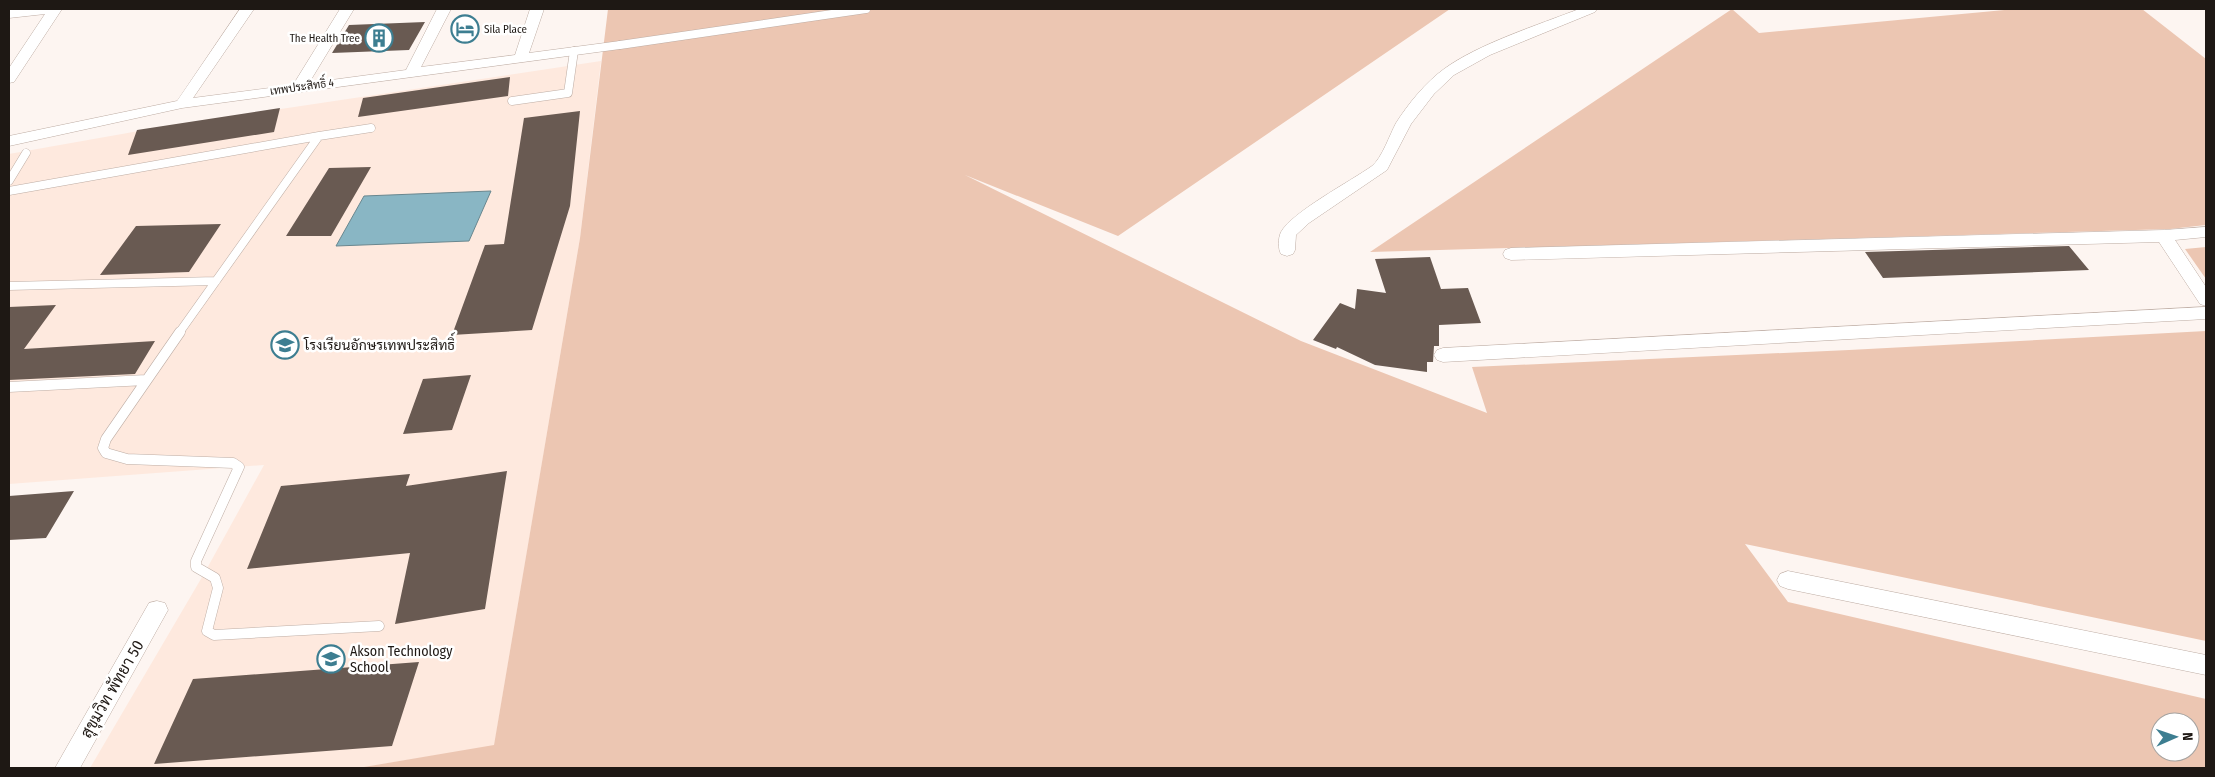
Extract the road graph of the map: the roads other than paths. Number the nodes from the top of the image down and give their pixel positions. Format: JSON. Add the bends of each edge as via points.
{"nodes":[{"id":1,"x":54,"y":9,"type":"edge"},
{"id":2,"x":247,"y":9,"type":"edge"},
{"id":3,"x":346,"y":9,"type":"edge"},
{"id":4,"x":444,"y":9,"type":"edge"},
{"id":5,"x":537,"y":9,"type":"edge"},
{"id":6,"x":866,"y":9,"type":"edge"},
{"id":7,"x":1590,"y":9,"type":"edge"},
{"id":8,"x":9,"y":14,"type":"edge"},
{"id":9,"x":620,"y":45,"type":"joint"},
{"id":10,"x":574,"y":51,"type":"junction"},
{"id":11,"x":522,"y":57,"type":"junction"},
{"id":12,"x":412,"y":72,"type":"junction"},
{"id":13,"x":9,"y":79,"type":"edge"},
{"id":14,"x":298,"y":88,"type":"junction"},
{"id":15,"x":512,"y":101,"type":"dead end"},
{"id":16,"x":182,"y":104,"type":"junction"},
{"id":17,"x":371,"y":128,"type":"dead end"},
{"id":18,"x":319,"y":136,"type":"junction"},
{"id":19,"x":9,"y":141,"type":"edge"},
{"id":20,"x":26,"y":153,"type":"dead end"},
{"id":21,"x":9,"y":180,"type":"edge"},
{"id":22,"x":9,"y":191,"type":"edge"},
{"id":23,"x":2206,"y":232,"type":"edge"},
{"id":24,"x":2164,"y":236,"type":"junction"},
{"id":25,"x":1287,"y":250,"type":"dead end"},
{"id":26,"x":1511,"y":254,"type":"dead end"},
{"id":27,"x":216,"y":281,"type":"junction"},
{"id":28,"x":9,"y":286,"type":"edge"},
{"id":29,"x":2206,"y":300,"type":"edge"},
{"id":30,"x":2206,"y":313,"type":"edge"},
{"id":31,"x":1442,"y":355,"type":"dead end"},
{"id":32,"x":146,"y":380,"type":"junction"},
{"id":33,"x":9,"y":387,"type":"edge"},
{"id":34,"x":1788,"y":580,"type":"dead end"},
{"id":35,"x":157,"y":610,"type":"dead end"},
{"id":36,"x":380,"y":626,"type":"dead end"},
{"id":37,"x":2206,"y":665,"type":"edge"},
{"id":38,"x":67,"y":768,"type":"edge"}],
"edges":[{"from":1,"to":8,"type":"street"},
{"from":1,"to":13,"type":"street"},
{"from":2,"to":16,"type":"street"},
{"from":3,"to":14,"type":"street"},
{"from":4,"to":12,"type":"street"},
{"from":5,"to":11,"type":"street"},
{"from":6,"to":9,"type":"lane"},
{"from":7,"to":25,"type":"street","via":[[1485,52],[1450,72],[1429,91],[1404,123],[1381,167],[1303,219],[1288,234]]},
{"from":9,"to":10,"type":"street","name":"เทพประสิทธิ์ 4"},
{"from":10,"to":11,"type":"street","name":"เทพประสิทธิ์ 4"},
{"from":10,"to":15,"type":"lane","via":[[568,93]]},
{"from":11,"to":12,"type":"street","name":"เทพประสิทธิ์ 4"},
{"from":12,"to":14,"type":"street","name":"เทพประสิทธิ์ 4"},
{"from":14,"to":16,"type":"street","name":"เทพประสิทธิ์ 4"},
{"from":16,"to":19,"type":"street","name":"เทพประสิทธิ์ 4"},
{"from":17,"to":18,"type":"lane"},
{"from":18,"to":22,"type":"lane"},
{"from":18,"to":27,"type":"lane"},
{"from":20,"to":21,"type":"lane"},
{"from":23,"to":24,"type":"street"},
{"from":24,"to":26,"type":"street"},
{"from":24,"to":29,"type":"street"},
{"from":27,"to":28,"type":"lane"},
{"from":27,"to":32,"type":"lane"},
{"from":30,"to":31,"type":"street"},
{"from":32,"to":33,"type":"lane"},
{"from":32,"to":36,"type":"lane","via":[[106,439],[103,448],[106,453],[128,459],[233,463],[239,467],[196,561],[196,567],[215,578],[218,588],[207,631],[214,635]]},
{"from":34,"to":37,"type":"street"},
{"from":35,"to":38,"type":"street","name":"สุขุมวิท พัทยา 50"}]}
